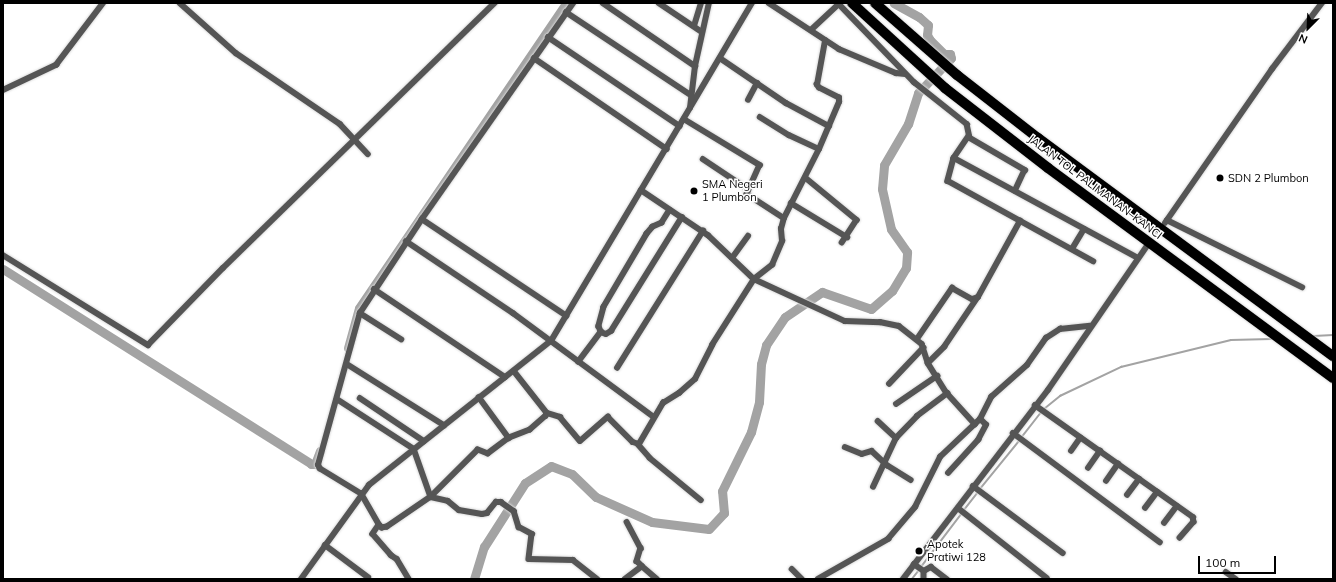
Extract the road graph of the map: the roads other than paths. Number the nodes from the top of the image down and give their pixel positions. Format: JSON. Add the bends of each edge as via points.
{"nodes":[{"id":1,"x":103,"y":3,"type":"edge"},
{"id":2,"x":180,"y":3,"type":"edge"},
{"id":3,"x":495,"y":3,"type":"edge"},
{"id":4,"x":573,"y":3,"type":"edge"},
{"id":5,"x":603,"y":3,"type":"edge"},
{"id":6,"x":659,"y":3,"type":"edge"},
{"id":7,"x":701,"y":3,"type":"edge"},
{"id":8,"x":709,"y":3,"type":"edge"},
{"id":9,"x":752,"y":3,"type":"edge"},
{"id":10,"x":769,"y":3,"type":"edge"},
{"id":11,"x":852,"y":3,"type":"edge"},
{"id":12,"x":875,"y":3,"type":"edge"},
{"id":13,"x":1322,"y":3,"type":"edge"},
{"id":14,"x":839,"y":4,"type":"edge"},
{"id":15,"x":566,"y":12,"type":"junction"},
{"id":16,"x":694,"y":26,"type":"junction"},
{"id":17,"x":812,"y":29,"type":"junction"},
{"id":18,"x":702,"y":32,"type":"junction"},
{"id":19,"x":548,"y":37,"type":"junction"},
{"id":20,"x":825,"y":41,"type":"junction"},
{"id":21,"x":534,"y":58,"type":"junction"},
{"id":22,"x":720,"y":58,"type":"junction"},
{"id":23,"x":695,"y":66,"type":"junction"},
{"id":24,"x":905,"y":74,"type":"junction"},
{"id":25,"x":757,"y":84,"type":"junction"},
{"id":26,"x":3,"y":90,"type":"edge"},
{"id":27,"x":691,"y":95,"type":"junction"},
{"id":28,"x":748,"y":100,"type":"dead end"},
{"id":29,"x":690,"y":108,"type":"junction"},
{"id":30,"x":760,"y":117,"type":"dead end"},
{"id":31,"x":684,"y":119,"type":"junction"},
{"id":32,"x":680,"y":126,"type":"junction"},
{"id":33,"x":829,"y":126,"type":"junction"},
{"id":34,"x":969,"y":136,"type":"junction"},
{"id":35,"x":1038,"y":138,"type":"junction"},
{"id":36,"x":354,"y":140,"type":"junction"},
{"id":37,"x":667,"y":149,"type":"junction"},
{"id":38,"x":820,"y":150,"type":"junction"},
{"id":39,"x":1028,"y":152,"type":"junction"},
{"id":40,"x":368,"y":154,"type":"dead end"},
{"id":41,"x":954,"y":158,"type":"junction"},
{"id":42,"x":703,"y":159,"type":"dead end"},
{"id":43,"x":806,"y":178,"type":"junction"},
{"id":44,"x":748,"y":189,"type":"junction"},
{"id":45,"x":641,"y":190,"type":"junction"},
{"id":46,"x":1015,"y":191,"type":"junction"},
{"id":47,"x":791,"y":203,"type":"junction"},
{"id":48,"x":670,"y":210,"type":"junction"},
{"id":49,"x":682,"y":217,"type":"junction"},
{"id":50,"x":784,"y":218,"type":"junction"},
{"id":51,"x":422,"y":219,"type":"junction"},
{"id":52,"x":1020,"y":220,"type":"junction"},
{"id":53,"x":1084,"y":229,"type":"junction"},
{"id":54,"x":703,"y":231,"type":"junction"},
{"id":55,"x":748,"y":236,"type":"dead end"},
{"id":56,"x":847,"y":237,"type":"junction"},
{"id":57,"x":406,"y":241,"type":"junction"},
{"id":58,"x":842,"y":243,"type":"dead end"},
{"id":59,"x":1147,"y":246,"type":"tunnel mouth"},
{"id":60,"x":1072,"y":249,"type":"junction"},
{"id":61,"x":3,"y":255,"type":"edge"},
{"id":62,"x":732,"y":258,"type":"junction"},
{"id":63,"x":1138,"y":258,"type":"junction"},
{"id":64,"x":1093,"y":261,"type":"dead end"},
{"id":65,"x":754,"y":279,"type":"junction"},
{"id":66,"x":1302,"y":287,"type":"dead end"},
{"id":67,"x":374,"y":289,"type":"junction"},
{"id":68,"x":977,"y":298,"type":"junction"},
{"id":69,"x":360,"y":312,"type":"junction"},
{"id":70,"x":567,"y":316,"type":"junction"},
{"id":71,"x":1090,"y":326,"type":"junction"},
{"id":72,"x":601,"y":332,"type":"junction"},
{"id":73,"x":401,"y":339,"type":"dead end"},
{"id":74,"x":917,"y":339,"type":"junction"},
{"id":75,"x":551,"y":341,"type":"junction"},
{"id":76,"x":923,"y":348,"type":"junction"},
{"id":77,"x":1333,"y":356,"type":"edge"},
{"id":78,"x":578,"y":362,"type":"junction"},
{"id":79,"x":928,"y":363,"type":"junction"},
{"id":80,"x":347,"y":364,"type":"junction"},
{"id":81,"x":617,"y":368,"type":"dead end"},
{"id":82,"x":514,"y":371,"type":"junction"},
{"id":83,"x":936,"y":376,"type":"junction"},
{"id":84,"x":505,"y":377,"type":"junction"},
{"id":85,"x":1333,"y":378,"type":"edge"},
{"id":86,"x":889,"y":384,"type":"dead end"},
{"id":87,"x":947,"y":393,"type":"junction"},
{"id":88,"x":479,"y":397,"type":"junction"},
{"id":89,"x":360,"y":398,"type":"dead end"},
{"id":90,"x":337,"y":399,"type":"junction"},
{"id":91,"x":896,"y":404,"type":"dead end"},
{"id":92,"x":1036,"y":406,"type":"junction"},
{"id":93,"x":547,"y":413,"type":"junction"},
{"id":94,"x":654,"y":417,"type":"junction"},
{"id":95,"x":980,"y":419,"type":"junction"},
{"id":96,"x":878,"y":421,"type":"dead end"},
{"id":97,"x":975,"y":424,"type":"junction"},
{"id":98,"x":444,"y":425,"type":"junction"},
{"id":99,"x":1016,"y":436,"type":"junction"},
{"id":100,"x":509,"y":438,"type":"junction"},
{"id":101,"x":896,"y":438,"type":"junction"},
{"id":102,"x":1080,"y":438,"type":"junction"},
{"id":103,"x":424,"y":441,"type":"junction"},
{"id":104,"x":638,"y":444,"type":"junction"},
{"id":105,"x":845,"y":447,"type":"dead end"},
{"id":106,"x":414,"y":449,"type":"junction"},
{"id":107,"x":1071,"y":451,"type":"dead end"},
{"id":108,"x":1100,"y":452,"type":"junction"},
{"id":109,"x":884,"y":462,"type":"junction"},
{"id":110,"x":1118,"y":464,"type":"junction"},
{"id":111,"x":1088,"y":468,"type":"dead end"},
{"id":112,"x":948,"y":473,"type":"dead end"},
{"id":113,"x":1139,"y":479,"type":"junction"},
{"id":114,"x":911,"y":480,"type":"dead end"},
{"id":115,"x":1106,"y":481,"type":"dead end"},
{"id":116,"x":873,"y":487,"type":"dead end"},
{"id":117,"x":978,"y":489,"type":"junction"},
{"id":118,"x":1157,"y":492,"type":"junction"},
{"id":119,"x":361,"y":494,"type":"junction"},
{"id":120,"x":1127,"y":495,"type":"dead end"},
{"id":121,"x":431,"y":498,"type":"junction"},
{"id":122,"x":701,"y":500,"type":"dead end"},
{"id":123,"x":1177,"y":506,"type":"junction"},
{"id":124,"x":1145,"y":508,"type":"dead end"},
{"id":125,"x":961,"y":511,"type":"junction"},
{"id":126,"x":627,"y":522,"type":"dead end"},
{"id":127,"x":1164,"y":523,"type":"dead end"},
{"id":128,"x":379,"y":525,"type":"junction"},
{"id":129,"x":1180,"y":538,"type":"dead end"},
{"id":130,"x":1160,"y":542,"type":"dead end"},
{"id":131,"x":325,"y":545,"type":"junction"},
{"id":132,"x":1063,"y":553,"type":"dead end"},
{"id":133,"x":642,"y":566,"type":"junction"},
{"id":134,"x":919,"y":568,"type":"junction"},
{"id":135,"x":792,"y":569,"type":"dead end"},
{"id":136,"x":1226,"y":572,"type":"dead end"},
{"id":137,"x":368,"y":577,"type":"dead end"},
{"id":138,"x":303,"y":578,"type":"edge"},
{"id":139,"x":1048,"y":578,"type":"edge"},
{"id":140,"x":409,"y":579,"type":"edge"},
{"id":141,"x":597,"y":579,"type":"edge"},
{"id":142,"x":625,"y":579,"type":"edge"},
{"id":143,"x":657,"y":579,"type":"edge"},
{"id":144,"x":802,"y":579,"type":"edge"},
{"id":145,"x":818,"y":579,"type":"edge"},
{"id":146,"x":903,"y":579,"type":"edge"},
{"id":147,"x":924,"y":579,"type":"edge"},
{"id":148,"x":947,"y":579,"type":"edge"},
{"id":149,"x":1236,"y":579,"type":"edge"}],
"edges":[{"from":1,"to":26,"type":"street","via":[[56,65]]},
{"from":2,"to":36,"type":"street","via":[[236,53],[335,120]]},
{"from":3,"to":36,"type":"street"},
{"from":4,"to":15,"type":"street"},
{"from":5,"to":23,"type":"street"},
{"from":6,"to":16,"type":"street"},
{"from":7,"to":16,"type":"street"},
{"from":8,"to":18,"type":"street"},
{"from":9,"to":22,"type":"street"},
{"from":10,"to":17,"type":"street"},
{"from":11,"to":39,"type":"highway","name":"JALAN TOL PALIMANAN–KANCI","via":[[919,66]]},
{"from":12,"to":35,"type":"highway","name":"JALAN TOL PALIMANAN–KANCI","via":[[957,75]]},
{"from":13,"to":66,"type":"street","via":[[1272,69],[1166,222]]},
{"from":14,"to":17,"type":"street"},
{"from":14,"to":24,"type":"street"},
{"from":15,"to":19,"type":"street"},
{"from":15,"to":27,"type":"street"},
{"from":16,"to":18,"type":"street"},
{"from":17,"to":20,"type":"street"},
{"from":18,"to":23,"type":"street"},
{"from":19,"to":21,"type":"street"},
{"from":19,"to":32,"type":"street"},
{"from":20,"to":24,"type":"street","via":[[887,69]]},
{"from":20,"to":33,"type":"street","via":[[817,84],[819,88],[840,99]]},
{"from":21,"to":37,"type":"street"},
{"from":21,"to":51,"type":"street"},
{"from":22,"to":25,"type":"street"},
{"from":22,"to":29,"type":"street"},
{"from":23,"to":27,"type":"street"},
{"from":24,"to":34,"type":"street","via":[[967,124]]},
{"from":25,"to":28,"type":"street"},
{"from":25,"to":33,"type":"street","via":[[798,111]]},
{"from":27,"to":29,"type":"street"},
{"from":29,"to":31,"type":"street"},
{"from":30,"to":38,"type":"street"},
{"from":31,"to":32,"type":"street"},
{"from":31,"to":44,"type":"street","via":[[760,165]]},
{"from":32,"to":37,"type":"street"},
{"from":33,"to":38,"type":"street"},
{"from":34,"to":41,"type":"street"},
{"from":34,"to":46,"type":"street","via":[[1025,170]]},
{"from":35,"to":39,"type":"highway"},
{"from":35,"to":77,"type":"highway","name":"JALAN TOL PALIMANAN–KANCI"},
{"from":36,"to":40,"type":"street"},
{"from":36,"to":61,"type":"street","via":[[148,345]]},
{"from":37,"to":45,"type":"street"},
{"from":38,"to":43,"type":"street"},
{"from":39,"to":85,"type":"highway","name":"JALAN TOL PALIMANAN–KANCI"},
{"from":41,"to":46,"type":"street"},
{"from":41,"to":52,"type":"street","via":[[948,181]]},
{"from":42,"to":44,"type":"street"},
{"from":43,"to":47,"type":"street"},
{"from":43,"to":56,"type":"street","via":[[856,220]]},
{"from":44,"to":50,"type":"street","via":[[747,194]]},
{"from":45,"to":48,"type":"street"},
{"from":45,"to":70,"type":"street"},
{"from":46,"to":53,"type":"street"},
{"from":47,"to":50,"type":"street"},
{"from":47,"to":56,"type":"street"},
{"from":48,"to":49,"type":"street"},
{"from":48,"to":72,"type":"street","via":[[662,224],[647,234],[604,307],[599,326]]},
{"from":49,"to":54,"type":"street"},
{"from":49,"to":72,"type":"street","via":[[611,332]]},
{"from":50,"to":65,"type":"street","via":[[781,229],[782,241],[773,263]]},
{"from":51,"to":57,"type":"street"},
{"from":51,"to":70,"type":"street"},
{"from":52,"to":60,"type":"street"},
{"from":52,"to":68,"type":"street"},
{"from":53,"to":60,"type":"street"},
{"from":53,"to":63,"type":"street"},
{"from":54,"to":62,"type":"street"},
{"from":54,"to":81,"type":"street"},
{"from":55,"to":62,"type":"street"},
{"from":56,"to":58,"type":"street"},
{"from":57,"to":67,"type":"street"},
{"from":57,"to":75,"type":"street"},
{"from":59,"to":63,"type":"street"},
{"from":60,"to":64,"type":"street"},
{"from":62,"to":65,"type":"street"},
{"from":63,"to":71,"type":"street"},
{"from":65,"to":74,"type":"street","via":[[850,322],[895,324]]},
{"from":65,"to":94,"type":"street","via":[[712,345],[695,379],[679,393],[663,402]]},
{"from":67,"to":69,"type":"street"},
{"from":67,"to":84,"type":"street"},
{"from":68,"to":74,"type":"street","via":[[972,299],[952,288]]},
{"from":68,"to":79,"type":"street","via":[[944,347]]},
{"from":69,"to":73,"type":"street"},
{"from":69,"to":80,"type":"street"},
{"from":70,"to":75,"type":"street"},
{"from":71,"to":92,"type":"street"},
{"from":71,"to":95,"type":"street","via":[[1060,329],[1046,338],[1027,365],[991,397]]},
{"from":72,"to":78,"type":"street"},
{"from":74,"to":76,"type":"street"},
{"from":75,"to":78,"type":"street"},
{"from":75,"to":82,"type":"street"},
{"from":76,"to":79,"type":"street"},
{"from":76,"to":86,"type":"street"},
{"from":78,"to":94,"type":"street"},
{"from":79,"to":83,"type":"street"},
{"from":80,"to":90,"type":"street"},
{"from":80,"to":98,"type":"street"},
{"from":82,"to":84,"type":"street"},
{"from":82,"to":93,"type":"street"},
{"from":83,"to":87,"type":"street"},
{"from":83,"to":91,"type":"street"},
{"from":84,"to":88,"type":"street"},
{"from":87,"to":97,"type":"street"},
{"from":87,"to":101,"type":"street","via":[[917,416]]},
{"from":88,"to":98,"type":"street"},
{"from":88,"to":100,"type":"street"},
{"from":89,"to":103,"type":"street"},
{"from":90,"to":106,"type":"street"},
{"from":90,"to":119,"type":"street","via":[[318,466]]},
{"from":92,"to":99,"type":"street"},
{"from":92,"to":102,"type":"street"},
{"from":93,"to":100,"type":"street","via":[[530,430]]},
{"from":93,"to":104,"type":"street","via":[[560,417],[580,441],[608,417]]},
{"from":94,"to":104,"type":"street"},
{"from":95,"to":97,"type":"street"},
{"from":95,"to":112,"type":"street","via":[[986,425],[978,440]]},
{"from":96,"to":101,"type":"street"},
{"from":97,"to":145,"type":"street","via":[[940,457],[915,507],[888,540]]},
{"from":98,"to":103,"type":"street"},
{"from":99,"to":117,"type":"street"},
{"from":99,"to":130,"type":"street"},
{"from":100,"to":121,"type":"street","via":[[488,454],[478,450]]},
{"from":101,"to":109,"type":"street"},
{"from":102,"to":107,"type":"street"},
{"from":102,"to":108,"type":"street"},
{"from":103,"to":106,"type":"street"},
{"from":104,"to":122,"type":"street","via":[[650,458]]},
{"from":105,"to":109,"type":"street","via":[[862,454],[872,451]]},
{"from":106,"to":119,"type":"street"},
{"from":106,"to":121,"type":"street"},
{"from":108,"to":110,"type":"street"},
{"from":108,"to":111,"type":"street"},
{"from":109,"to":114,"type":"street"},
{"from":109,"to":116,"type":"street"},
{"from":110,"to":113,"type":"street"},
{"from":110,"to":115,"type":"street"},
{"from":113,"to":118,"type":"street"},
{"from":113,"to":120,"type":"street"},
{"from":117,"to":125,"type":"street"},
{"from":117,"to":132,"type":"street"},
{"from":118,"to":123,"type":"street"},
{"from":118,"to":124,"type":"street"},
{"from":119,"to":128,"type":"street"},
{"from":119,"to":131,"type":"street"},
{"from":121,"to":128,"type":"street","via":[[387,527],[382,528]]},
{"from":121,"to":141,"type":"street","via":[[448,501],[459,510],[482,514],[489,512],[498,502],[502,502],[513,510],[519,527],[532,534],[529,559],[573,560]]},
{"from":123,"to":127,"type":"street"},
{"from":123,"to":129,"type":"street","via":[[1195,520]]},
{"from":125,"to":134,"type":"street"},
{"from":125,"to":139,"type":"street"},
{"from":126,"to":133,"type":"street","via":[[641,548],[637,561]]},
{"from":128,"to":140,"type":"street","via":[[373,534],[397,559]]},
{"from":131,"to":137,"type":"street"},
{"from":131,"to":138,"type":"street"},
{"from":133,"to":142,"type":"street"},
{"from":133,"to":143,"type":"street"},
{"from":134,"to":146,"type":"street"},
{"from":134,"to":147,"type":"street"},
{"from":134,"to":148,"type":"street","via":[[931,567]]},
{"from":135,"to":144,"type":"street"},
{"from":136,"to":149,"type":"street"}]}
